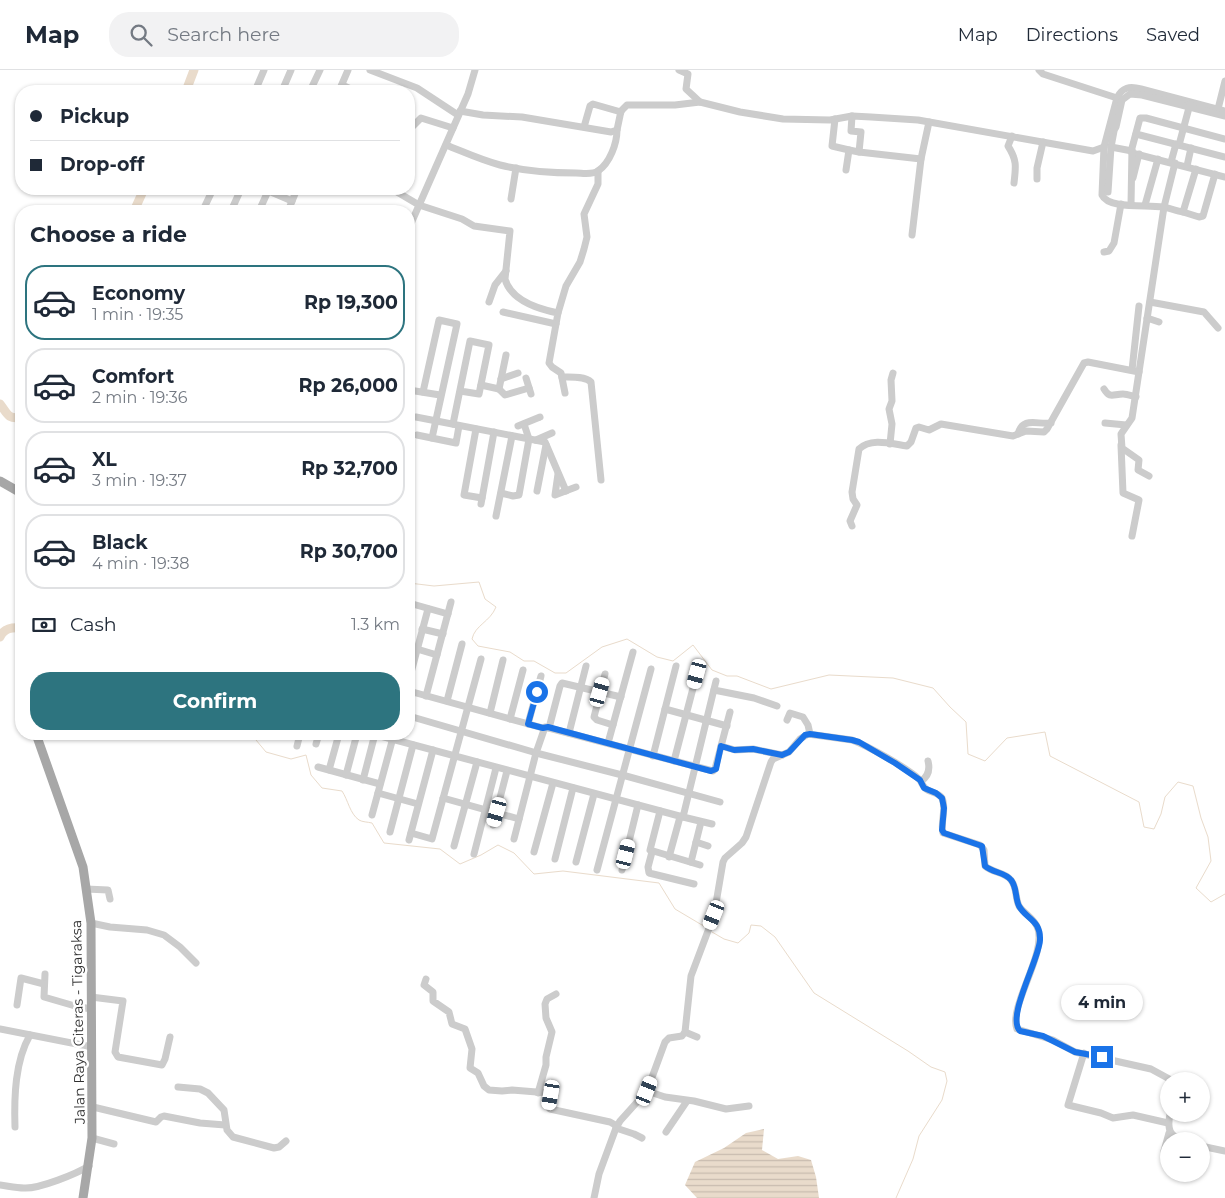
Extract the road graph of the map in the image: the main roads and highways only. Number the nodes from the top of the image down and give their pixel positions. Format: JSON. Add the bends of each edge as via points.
{"nodes":[{"id":1,"x":0,"y":481,"type":"edge"},
{"id":2,"x":15,"y":490,"type":"edge"},
{"id":3,"x":38,"y":740,"type":"edge"},
{"id":4,"x":83,"y":1198,"type":"edge"}],
"edges":[{"from":1,"to":2,"type":"main road"},
{"from":3,"to":4,"type":"main road","name":"Jalan Raya Citeras - Tigaraksa","via":[[83,867],[92,923],[92,1138]]}]}
